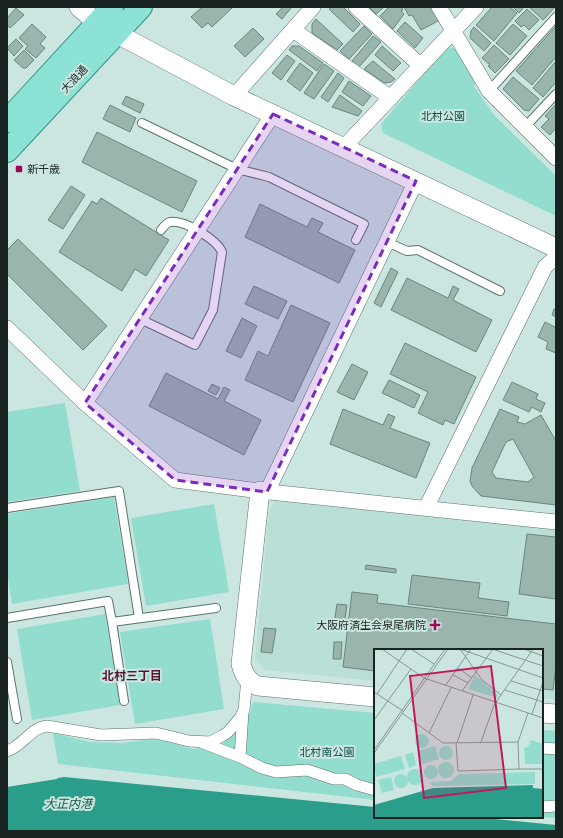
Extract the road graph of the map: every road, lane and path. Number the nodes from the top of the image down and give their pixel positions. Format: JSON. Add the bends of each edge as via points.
{"nodes":[{"id":1,"x":79,"y":7,"type":"edge"},
{"id":2,"x":112,"y":7,"type":"edge"},
{"id":3,"x":141,"y":7,"type":"edge"},
{"id":4,"x":313,"y":7,"type":"edge"},
{"id":5,"x":356,"y":7,"type":"edge"},
{"id":6,"x":439,"y":7,"type":"edge"},
{"id":7,"x":476,"y":7,"type":"edge"},
{"id":8,"x":556,"y":17,"type":"edge"},
{"id":9,"x":97,"y":23,"type":"junction"},
{"id":10,"x":293,"y":30,"type":"junction"},
{"id":11,"x":454,"y":32,"type":"junction"},
{"id":12,"x":117,"y":34,"type":"junction"},
{"id":13,"x":421,"y":66,"type":"junction"},
{"id":14,"x":489,"y":90,"type":"junction"},
{"id":15,"x":556,"y":94,"type":"edge"},
{"id":16,"x":234,"y":96,"type":"junction"},
{"id":17,"x":391,"y":98,"type":"junction"},
{"id":18,"x":273,"y":114,"type":"junction"},
{"id":19,"x":7,"y":121,"type":"edge"},
{"id":20,"x":142,"y":123,"type":"dead end"},
{"id":21,"x":525,"y":127,"type":"junction"},
{"id":22,"x":344,"y":147,"type":"junction"},
{"id":23,"x":7,"y":151,"type":"edge"},
{"id":24,"x":556,"y":158,"type":"edge"},
{"id":25,"x":237,"y":169,"type":"junction"},
{"id":26,"x":416,"y":181,"type":"junction"},
{"id":27,"x":161,"y":230,"type":"dead end"},
{"id":28,"x":197,"y":230,"type":"junction"},
{"id":29,"x":356,"y":240,"type":"dead end"},
{"id":30,"x":387,"y":242,"type":"junction"},
{"id":31,"x":556,"y":248,"type":"edge"},
{"id":32,"x":556,"y":257,"type":"edge"},
{"id":33,"x":500,"y":291,"type":"dead end"},
{"id":34,"x":140,"y":319,"type":"junction"},
{"id":35,"x":7,"y":328,"type":"edge"},
{"id":36,"x":85,"y":403,"type":"junction"},
{"id":37,"x":264,"y":492,"type":"junction"},
{"id":38,"x":7,"y":508,"type":"edge"},
{"id":39,"x":426,"y":508,"type":"junction"},
{"id":40,"x":556,"y":522,"type":"edge"},
{"id":41,"x":216,"y":608,"type":"dead end"},
{"id":42,"x":7,"y":618,"type":"edge"},
{"id":43,"x":139,"y":618,"type":"junction"},
{"id":44,"x":112,"y":622,"type":"junction"},
{"id":45,"x":7,"y":662,"type":"edge"},
{"id":46,"x":247,"y":678,"type":"junction"},
{"id":47,"x":374,"y":697,"type":"edge"},
{"id":48,"x":124,"y":701,"type":"dead end"},
{"id":49,"x":244,"y":710,"type":"junction"},
{"id":50,"x":543,"y":713,"type":"edge"},
{"id":51,"x":556,"y":714,"type":"edge"},
{"id":52,"x":17,"y":719,"type":"dead end"},
{"id":53,"x":200,"y":742,"type":"junction"},
{"id":54,"x":543,"y":748,"type":"edge"},
{"id":55,"x":556,"y":749,"type":"edge"},
{"id":56,"x":7,"y":751,"type":"edge"},
{"id":57,"x":240,"y":757,"type":"junction"},
{"id":58,"x":374,"y":790,"type":"edge"},
{"id":59,"x":556,"y":806,"type":"edge"},
{"id":60,"x":543,"y":807,"type":"edge"}],
"edges":[{"from":1,"to":9,"type":"street"},
{"from":2,"to":9,"type":"main road","name":"大浪通"},
{"from":3,"to":12,"type":"main road","name":"大浪通"},
{"from":4,"to":10,"type":"street"},
{"from":5,"to":13,"type":"street"},
{"from":6,"to":11,"type":"street"},
{"from":7,"to":11,"type":"street"},
{"from":8,"to":14,"type":"lane"},
{"from":9,"to":12,"type":"street"},
{"from":9,"to":19,"type":"main road","name":"大浪通"},
{"from":10,"to":16,"type":"street"},
{"from":10,"to":17,"type":"street"},
{"from":11,"to":13,"type":"street"},
{"from":11,"to":14,"type":"street"},
{"from":12,"to":16,"type":"street"},
{"from":12,"to":23,"type":"main road","name":"大浪通"},
{"from":13,"to":17,"type":"street"},
{"from":14,"to":21,"type":"street"},
{"from":15,"to":21,"type":"lane"},
{"from":16,"to":18,"type":"street"},
{"from":17,"to":22,"type":"street"},
{"from":18,"to":22,"type":"street"},
{"from":18,"to":25,"type":"street"},
{"from":20,"to":25,"type":"lane"},
{"from":21,"to":24,"type":"street"},
{"from":22,"to":26,"type":"street"},
{"from":25,"to":28,"type":"street"},
{"from":25,"to":29,"type":"lane","via":[[269,177],[364,224]]},
{"from":26,"to":30,"type":"street"},
{"from":26,"to":31,"type":"street"},
{"from":27,"to":28,"type":"lane","via":[[170,222],[185,224]]},
{"from":28,"to":34,"type":"street"},
{"from":28,"to":34,"type":"lane","via":[[216,242],[222,252],[213,310],[195,346]]},
{"from":30,"to":33,"type":"lane","via":[[407,251],[418,250]]},
{"from":30,"to":37,"type":"street"},
{"from":32,"to":39,"type":"street","via":[[545,267]]},
{"from":34,"to":36,"type":"street"},
{"from":35,"to":36,"type":"street"},
{"from":36,"to":37,"type":"street","via":[[175,480]]},
{"from":37,"to":39,"type":"street"},
{"from":37,"to":46,"type":"street","via":[[242,664]]},
{"from":38,"to":43,"type":"lane","via":[[119,491]]},
{"from":39,"to":40,"type":"street"},
{"from":41,"to":43,"type":"lane"},
{"from":42,"to":44,"type":"lane","via":[[108,601]]},
{"from":43,"to":44,"type":"lane"},
{"from":44,"to":48,"type":"lane"},
{"from":45,"to":52,"type":"lane"},
{"from":46,"to":47,"type":"street","via":[[258,686]]},
{"from":46,"to":49,"type":"street"},
{"from":49,"to":53,"type":"street","via":[[228,732],[210,742]]},
{"from":49,"to":57,"type":"street"},
{"from":50,"to":51,"type":"street"},
{"from":53,"to":56,"type":"street","via":[[156,733],[101,735],[47,726],[33,731],[24,741]]},
{"from":53,"to":57,"type":"street"},
{"from":54,"to":55,"type":"street"},
{"from":57,"to":58,"type":"street","via":[[276,772],[307,770],[334,779],[345,778]]},
{"from":59,"to":60,"type":"street"}]}
